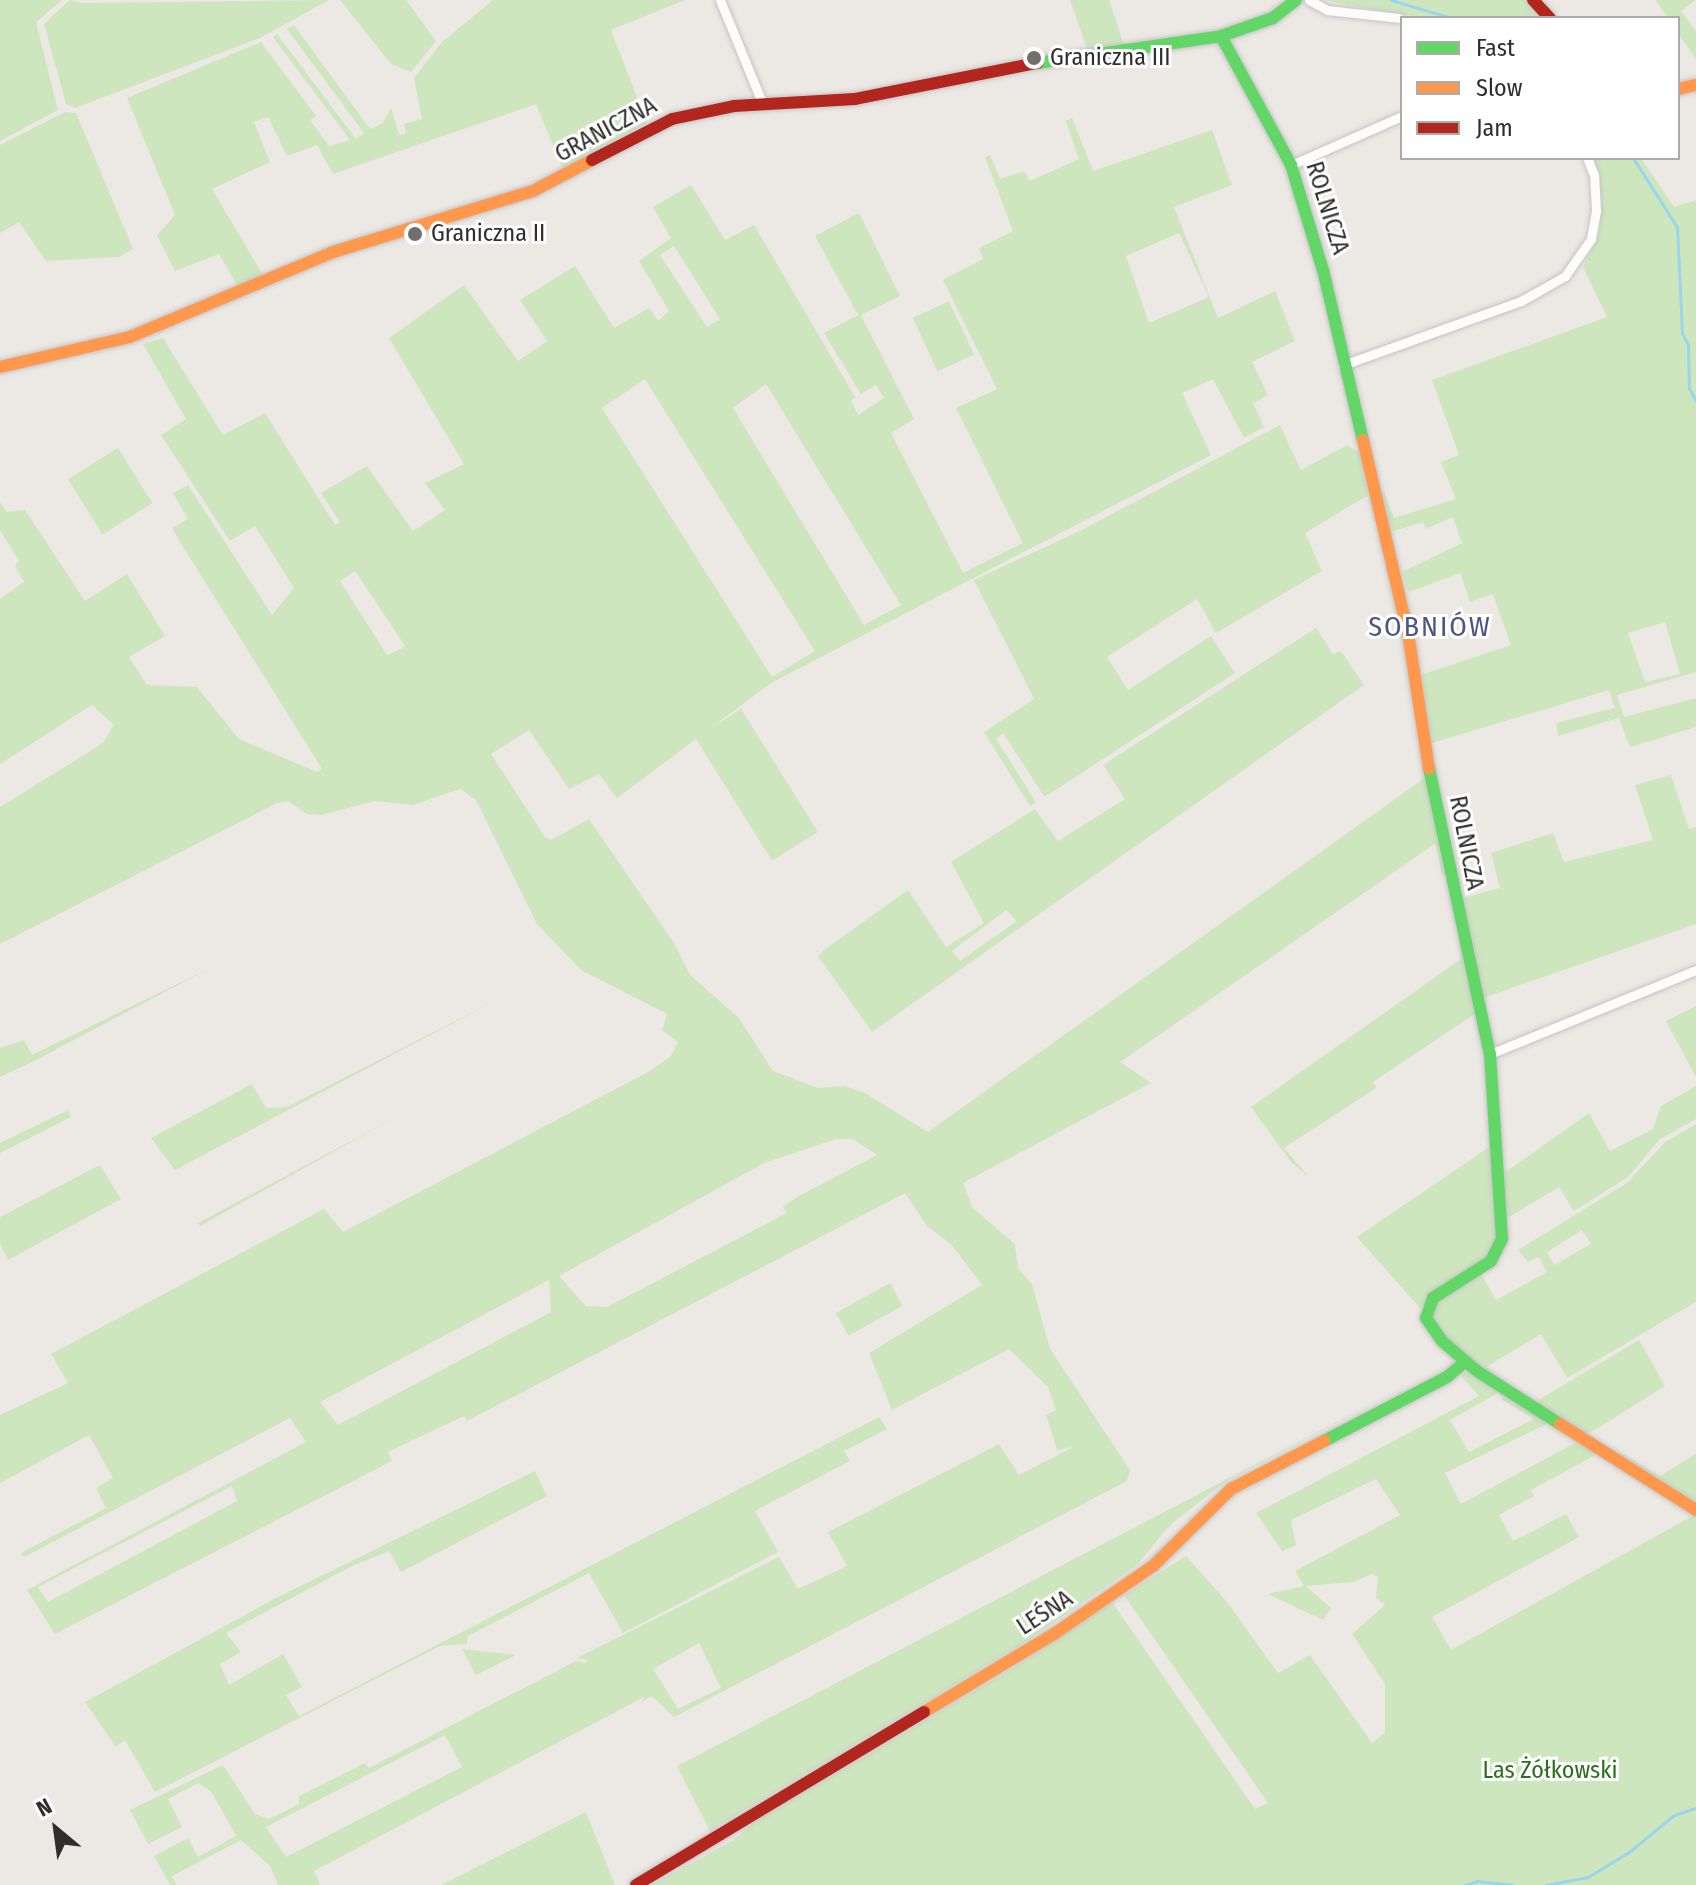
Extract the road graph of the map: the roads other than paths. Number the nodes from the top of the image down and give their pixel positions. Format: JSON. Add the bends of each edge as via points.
{"nodes":[{"id":1,"x":720,"y":0,"type":"edge"},
{"id":2,"x":1296,"y":0,"type":"edge"},
{"id":3,"x":1309,"y":0,"type":"edge"},
{"id":4,"x":1533,"y":0,"type":"edge"},
{"id":5,"x":1548,"y":16,"type":"edge"},
{"id":6,"x":1399,"y":18,"type":"dead end"},
{"id":7,"x":1221,"y":36,"type":"junction"},
{"id":8,"x":763,"y":105,"type":"junction"},
{"id":9,"x":1400,"y":117,"type":"edge"},
{"id":10,"x":1588,"y":160,"type":"edge"},
{"id":11,"x":1291,"y":165,"type":"junction"},
{"id":12,"x":1343,"y":365,"type":"junction"},
{"id":13,"x":0,"y":367,"type":"edge"},
{"id":14,"x":1696,"y":970,"type":"edge"},
{"id":15,"x":1490,"y":1054,"type":"junction"},
{"id":16,"x":1465,"y":1362,"type":"junction"},
{"id":17,"x":1696,"y":1510,"type":"edge"},
{"id":18,"x":636,"y":1885,"type":"edge"}],
"edges":[{"from":1,"to":8,"type":"street"},
{"from":2,"to":7,"type":"street","name":"GRANICZNA","via":[[1273,18]]},
{"from":3,"to":6,"type":"street","via":[[1327,10]]},
{"from":4,"to":5,"type":"street"},
{"from":7,"to":8,"type":"street","name":"GRANICZNA","via":[[1067,57],[855,99]]},
{"from":7,"to":11,"type":"street","name":"ROLNICZA"},
{"from":8,"to":13,"type":"street","name":"GRANICZNA","via":[[672,119],[533,191],[320,257],[130,337]]},
{"from":9,"to":11,"type":"street"},
{"from":10,"to":12,"type":"street","via":[[1596,211],[1591,239],[1565,276],[1521,301]]},
{"from":11,"to":12,"type":"street","name":"ROLNICZA","via":[[1323,270]]},
{"from":12,"to":15,"type":"street","name":"ROLNICZA","via":[[1408,633],[1439,830]]},
{"from":14,"to":15,"type":"street"},
{"from":15,"to":16,"type":"street","name":"ROLNICZA","via":[[1502,1239],[1491,1261],[1433,1298],[1426,1314],[1436,1335]]},
{"from":16,"to":17,"type":"street","name":"ROLNICZA"},
{"from":16,"to":18,"type":"street","name":"LEŚNA","via":[[1447,1377],[1231,1489],[1153,1566],[1054,1634]]}]}
